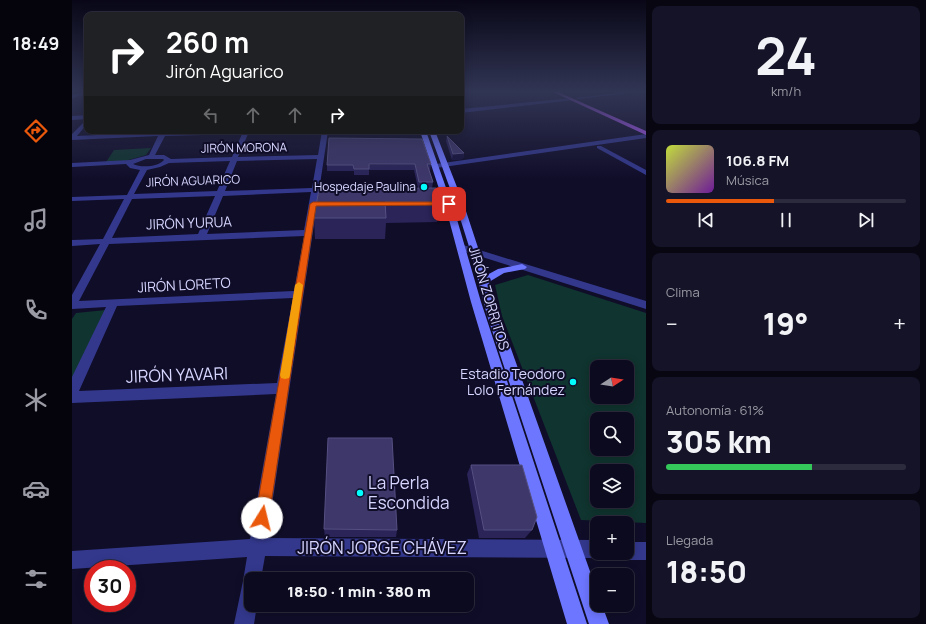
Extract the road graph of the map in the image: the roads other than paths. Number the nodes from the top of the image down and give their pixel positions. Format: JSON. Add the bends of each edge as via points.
{"nodes":[{"id":1,"x":621,"y":121,"type":"edge"},
{"id":2,"x":627,"y":121,"type":"edge"},
{"id":3,"x":84,"y":124,"type":"edge"},
{"id":4,"x":646,"y":129,"type":"edge"},
{"id":5,"x":646,"y":133,"type":"edge"},
{"id":6,"x":133,"y":134,"type":"edge"},
{"id":7,"x":163,"y":134,"type":"edge"},
{"id":8,"x":245,"y":134,"type":"edge"},
{"id":9,"x":326,"y":134,"type":"edge"},
{"id":10,"x":424,"y":134,"type":"edge"},
{"id":11,"x":433,"y":134,"type":"edge"},
{"id":12,"x":646,"y":136,"type":"edge"},
{"id":13,"x":72,"y":138,"type":"edge"},
{"id":14,"x":646,"y":140,"type":"edge"},
{"id":15,"x":419,"y":141,"type":"edge"},
{"id":16,"x":426,"y":141,"type":"junction"},
{"id":17,"x":599,"y":146,"type":"junction"},
{"id":18,"x":151,"y":157,"type":"junction"},
{"id":19,"x":320,"y":157,"type":"junction"},
{"id":20,"x":506,"y":158,"type":"junction"},
{"id":21,"x":234,"y":159,"type":"junction"},
{"id":22,"x":168,"y":161,"type":"junction"},
{"id":23,"x":130,"y":162,"type":"junction"},
{"id":24,"x":72,"y":165,"type":"edge"},
{"id":25,"x":446,"y":167,"type":"junction"},
{"id":26,"x":145,"y":168,"type":"junction"},
{"id":27,"x":436,"y":168,"type":"junction"},
{"id":28,"x":646,"y":173,"type":"edge"},
{"id":29,"x":316,"y":190,"type":"junction"},
{"id":30,"x":220,"y":192,"type":"junction"},
{"id":31,"x":130,"y":195,"type":"junction"},
{"id":32,"x":72,"y":198,"type":"edge"},
{"id":33,"x":308,"y":233,"type":"junction"},
{"id":34,"x":202,"y":236,"type":"junction"},
{"id":35,"x":106,"y":241,"type":"junction"},
{"id":36,"x":72,"y":243,"type":"edge"},
{"id":37,"x":463,"y":248,"type":"junction"},
{"id":38,"x":476,"y":253,"type":"junction"},
{"id":39,"x":522,"y":267,"type":"junction"},
{"id":40,"x":484,"y":281,"type":"junction"},
{"id":41,"x":298,"y":294,"type":"junction"},
{"id":42,"x":114,"y":302,"type":"junction"},
{"id":43,"x":72,"y":305,"type":"edge"},
{"id":44,"x":646,"y":305,"type":"edge"},
{"id":45,"x":283,"y":388,"type":"junction"},
{"id":46,"x":72,"y":390,"type":"edge"},
{"id":47,"x":72,"y":397,"type":"edge"},
{"id":48,"x":257,"y":547,"type":"junction"},
{"id":49,"x":553,"y":548,"type":"junction"},
{"id":50,"x":572,"y":548,"type":"junction"},
{"id":51,"x":590,"y":549,"type":"edge"},
{"id":52,"x":634,"y":551,"type":"edge"},
{"id":53,"x":646,"y":551,"type":"edge"},
{"id":54,"x":72,"y":560,"type":"edge"},
{"id":55,"x":253,"y":572,"type":"edge"},
{"id":56,"x":246,"y":612,"type":"edge"},
{"id":57,"x":244,"y":624,"type":"edge"},
{"id":58,"x":578,"y":624,"type":"edge"},
{"id":59,"x":599,"y":624,"type":"edge"}],
"edges":[{"from":1,"to":5,"type":"main road"},
{"from":2,"to":4,"type":"main road"},
{"from":3,"to":13,"type":"street"},
{"from":6,"to":13,"type":"street"},
{"from":7,"to":18,"type":"street"},
{"from":8,"to":21,"type":"street"},
{"from":9,"to":19,"type":"street","via":[[327,140]]},
{"from":10,"to":16,"type":"main road","name":"JIRÓN ZORRITOS"},
{"from":11,"to":25,"type":"main road","name":"JIRÓN ZORRITOS"},
{"from":12,"to":20,"type":"street"},
{"from":14,"to":17,"type":"street"},
{"from":15,"to":16,"type":"street"},
{"from":16,"to":27,"type":"main road","name":"JIRÓN ZORRITOS"},
{"from":17,"to":20,"type":"street"},
{"from":17,"to":28,"type":"street"},
{"from":18,"to":22,"type":"street","via":[[164,157]]},
{"from":18,"to":23,"type":"street"},
{"from":19,"to":21,"type":"street","name":"JIRÓN MORONA"},
{"from":19,"to":29,"type":"street"},
{"from":20,"to":25,"type":"street"},
{"from":21,"to":22,"type":"street","name":"JIRÓN MORONA"},
{"from":21,"to":30,"type":"street"},
{"from":22,"to":26,"type":"street","via":[[162,165]]},
{"from":23,"to":24,"type":"street"},
{"from":23,"to":26,"type":"street","via":[[132,167]]},
{"from":25,"to":27,"type":"street"},
{"from":25,"to":38,"type":"main road","name":"JIRÓN ZORRITOS"},
{"from":26,"to":31,"type":"street"},
{"from":27,"to":37,"type":"main road","name":"JIRÓN ZORRITOS","via":[[445,204]]},
{"from":29,"to":30,"type":"street","name":"JIRÓN AGUARICO"},
{"from":29,"to":33,"type":"street","via":[[317,204]]},
{"from":30,"to":31,"type":"street","name":"JIRÓN AGUARICO"},
{"from":30,"to":34,"type":"street"},
{"from":31,"to":32,"type":"street","name":"JIRÓN AGUARICO"},
{"from":31,"to":35,"type":"street"},
{"from":33,"to":34,"type":"street","name":"JIRÓN YURUA"},
{"from":33,"to":41,"type":"street"},
{"from":34,"to":35,"type":"street","name":"JIRÓN YURUA"},
{"from":35,"to":36,"type":"street","name":"JIRÓN YURUA"},
{"from":35,"to":43,"type":"street"},
{"from":37,"to":38,"type":"street"},
{"from":37,"to":49,"type":"main road","name":"JIRÓN ZORRITOS","via":[[476,302]]},
{"from":38,"to":39,"type":"street"},
{"from":38,"to":40,"type":"main road","name":"JIRÓN ZORRITOS"},
{"from":39,"to":40,"type":"main road","via":[[501,271]]},
{"from":39,"to":44,"type":"street"},
{"from":40,"to":50,"type":"main road","name":"JIRÓN ZORRITOS","via":[[493,315]]},
{"from":41,"to":42,"type":"street","name":"JIRÓN LORETO"},
{"from":41,"to":45,"type":"street"},
{"from":42,"to":43,"type":"street","name":"JIRÓN LORETO"},
{"from":42,"to":46,"type":"street"},
{"from":45,"to":47,"type":"street","name":"JIRÓN YAVARI"},
{"from":45,"to":48,"type":"street"},
{"from":48,"to":49,"type":"street","name":"JIRÓN JORGE CHÁVEZ"},
{"from":48,"to":54,"type":"street","name":"JIRÓN JORGE CHÁVEZ"},
{"from":48,"to":55,"type":"street"},
{"from":49,"to":50,"type":"street","name":"JIRÓN JORGE CHÁVEZ"},
{"from":49,"to":58,"type":"main road","name":"JIRÓN ZORRITOS"},
{"from":50,"to":51,"type":"street","name":"JIRÓN JORGE CHÁVEZ"},
{"from":50,"to":59,"type":"main road","name":"JIRÓN ZORRITOS"},
{"from":52,"to":53,"type":"street"},
{"from":56,"to":57,"type":"street"}]}
